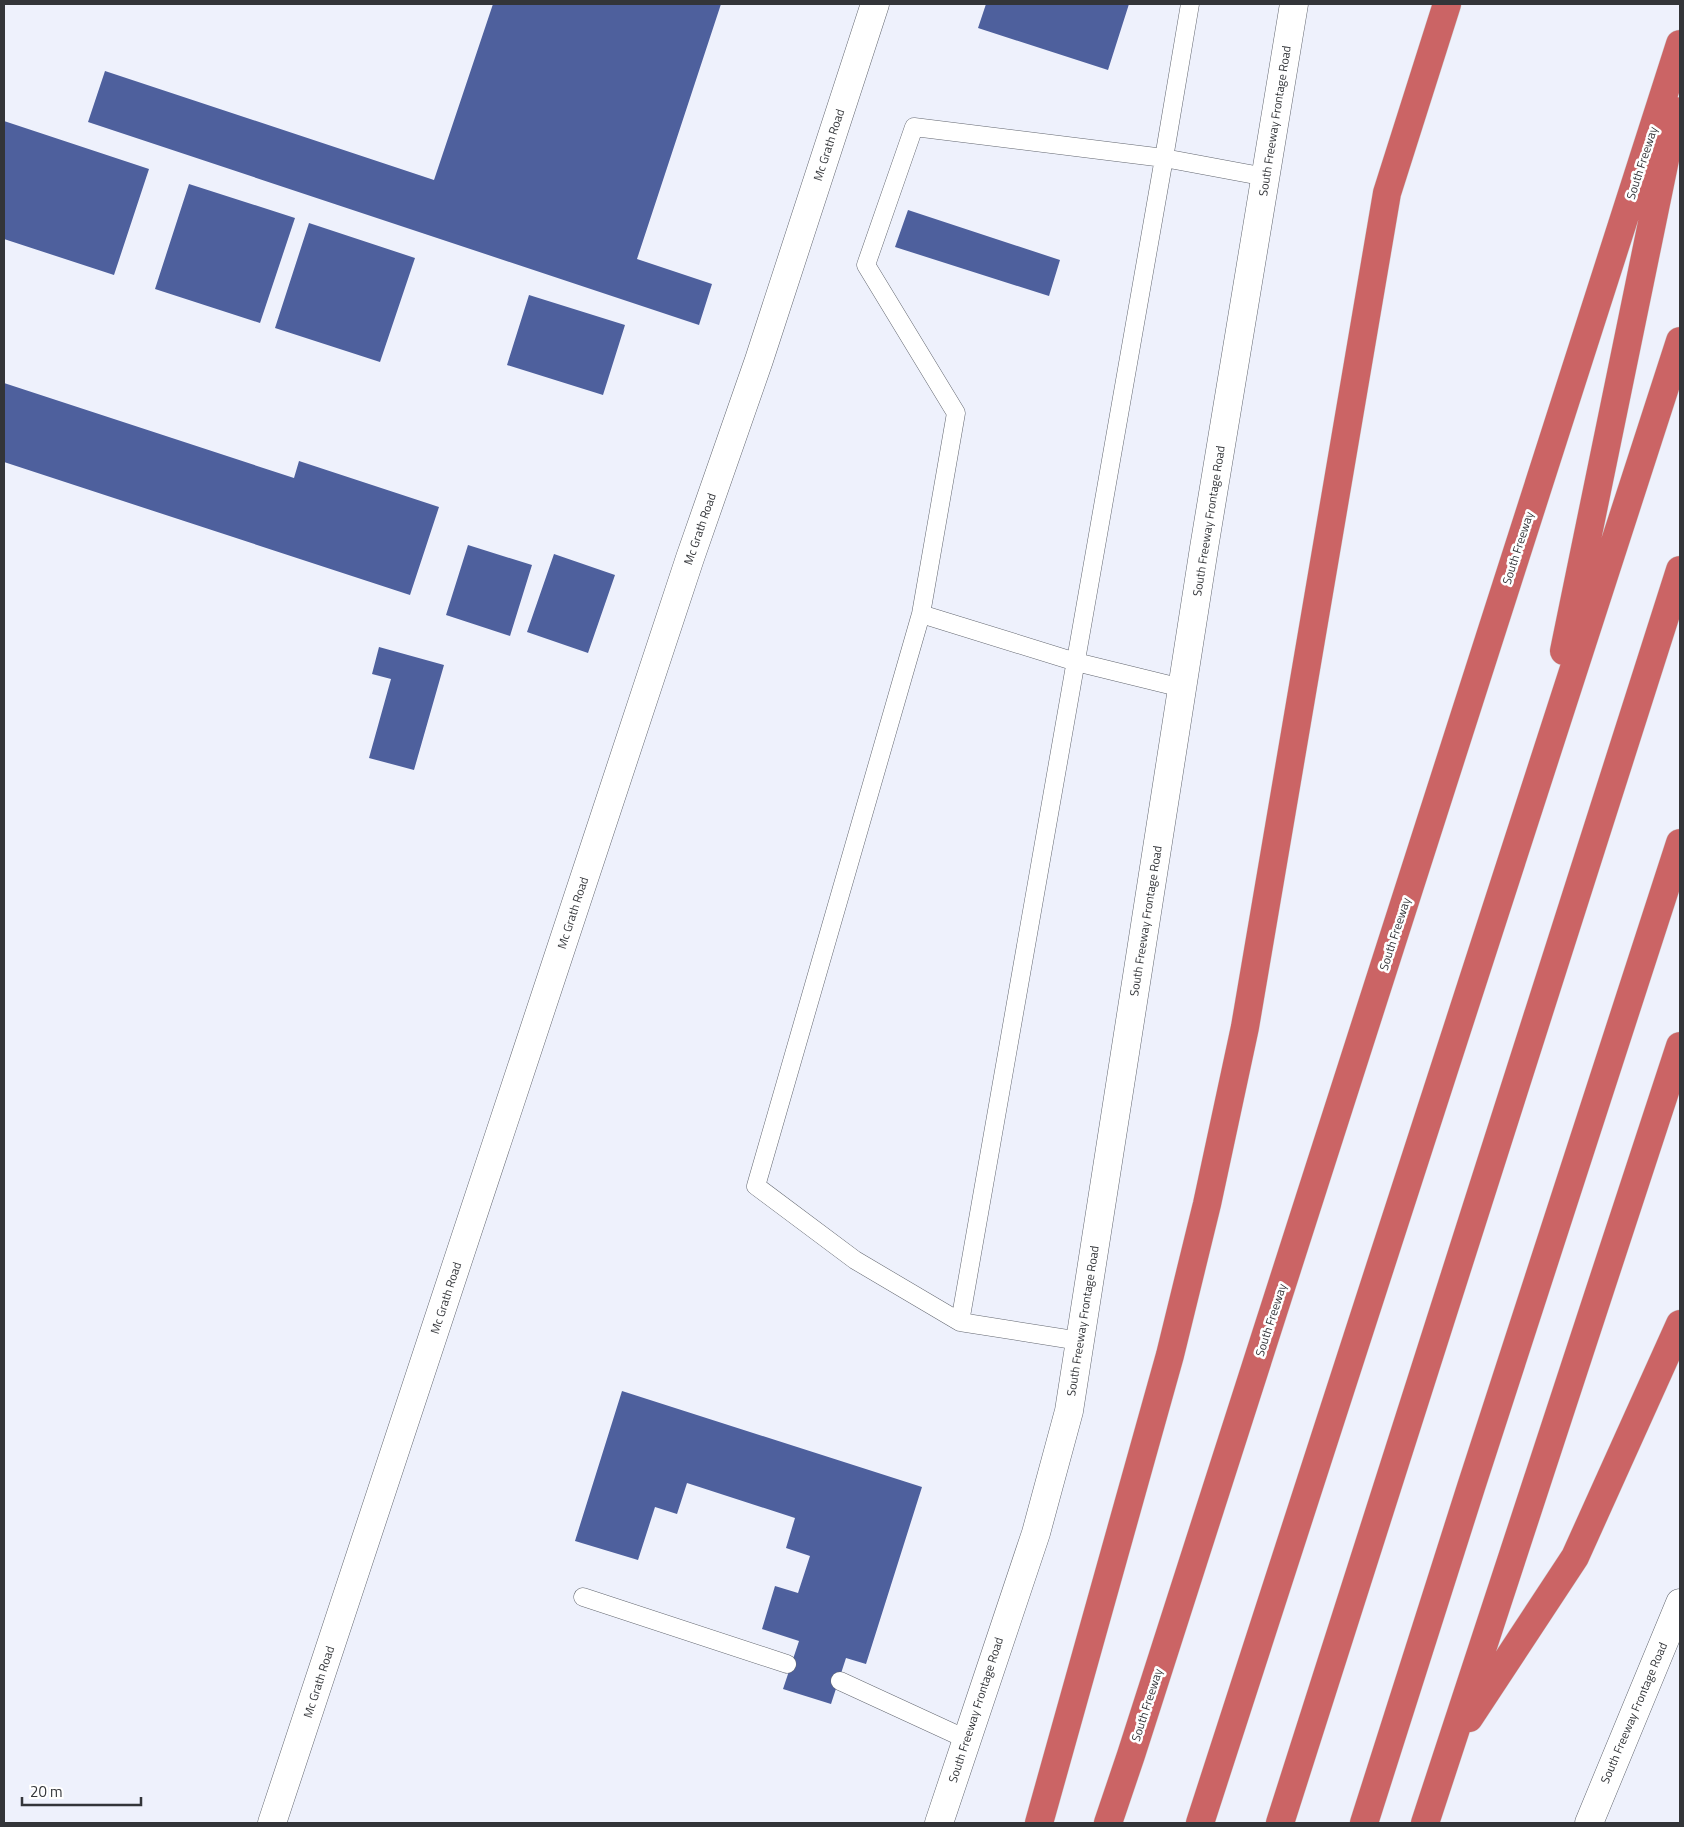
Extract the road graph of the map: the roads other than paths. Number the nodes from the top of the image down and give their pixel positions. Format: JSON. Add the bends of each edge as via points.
{"nodes":[{"id":1,"x":875,"y":4,"type":"edge"},
{"id":2,"x":1190,"y":4,"type":"edge"},
{"id":3,"x":1294,"y":4,"type":"edge"},
{"id":4,"x":1447,"y":4,"type":"edge"},
{"id":5,"x":1680,"y":44,"type":"edge"},
{"id":6,"x":1680,"y":85,"type":"edge"},
{"id":7,"x":1164,"y":158,"type":"junction"},
{"id":8,"x":1266,"y":177,"type":"junction"},
{"id":9,"x":1680,"y":342,"type":"edge"},
{"id":10,"x":1680,"y":570,"type":"edge"},
{"id":11,"x":921,"y":614,"type":"junction"},
{"id":12,"x":1076,"y":662,"type":"junction"},
{"id":13,"x":1182,"y":688,"type":"junction"},
{"id":14,"x":1537,"y":785,"type":"junction"},
{"id":15,"x":1680,"y":843,"type":"edge"},
{"id":16,"x":1680,"y":1046,"type":"edge"},
{"id":17,"x":960,"y":1322,"type":"junction"},
{"id":18,"x":1680,"y":1324,"type":"edge"},
{"id":19,"x":1080,"y":1341,"type":"junction"},
{"id":20,"x":583,"y":1597,"type":"dead end"},
{"id":21,"x":1680,"y":1603,"type":"edge"},
{"id":22,"x":787,"y":1664,"type":"dead end"},
{"id":23,"x":840,"y":1681,"type":"dead end"},
{"id":24,"x":966,"y":1739,"type":"junction"},
{"id":25,"x":1449,"y":1748,"type":"junction"},
{"id":26,"x":272,"y":1823,"type":"edge"},
{"id":27,"x":940,"y":1823,"type":"edge"},
{"id":28,"x":1039,"y":1823,"type":"edge"},
{"id":29,"x":1108,"y":1823,"type":"edge"},
{"id":30,"x":1200,"y":1823,"type":"edge"},
{"id":31,"x":1280,"y":1823,"type":"edge"},
{"id":32,"x":1364,"y":1823,"type":"edge"},
{"id":33,"x":1425,"y":1823,"type":"edge"},
{"id":34,"x":1589,"y":1823,"type":"edge"}],
"edges":[{"from":1,"to":26,"type":"main road","name":"Mc Grath Road","via":[[760,360],[678,596]]},
{"from":2,"to":7,"type":"lane"},
{"from":3,"to":8,"type":"main road","name":"South Freeway Frontage Road"},
{"from":4,"to":28,"type":"highway","via":[[1387,194],[1245,1027],[1208,1204],[1170,1355]]},
{"from":5,"to":29,"type":"highway","name":"South Freeway"},
{"from":6,"to":14,"type":"highway"},
{"from":7,"to":8,"type":"lane"},
{"from":7,"to":11,"type":"lane","via":[[914,127],[866,264],[956,413]]},
{"from":7,"to":12,"type":"lane"},
{"from":8,"to":13,"type":"main road","name":"South Freeway Frontage Road"},
{"from":9,"to":14,"type":"highway"},
{"from":10,"to":31,"type":"highway"},
{"from":11,"to":12,"type":"lane"},
{"from":11,"to":17,"type":"lane","via":[[756,1186],[855,1260]]},
{"from":12,"to":13,"type":"lane"},
{"from":12,"to":17,"type":"lane"},
{"from":13,"to":19,"type":"main road","name":"South Freeway Frontage Road"},
{"from":14,"to":30,"type":"highway"},
{"from":15,"to":32,"type":"highway"},
{"from":16,"to":25,"type":"highway"},
{"from":17,"to":19,"type":"lane"},
{"from":18,"to":25,"type":"highway","via":[[1575,1557]]},
{"from":19,"to":24,"type":"main road","name":"South Freeway Frontage Road","via":[[1069,1411],[1036,1533]]},
{"from":20,"to":22,"type":"lane"},
{"from":21,"to":34,"type":"main road","name":"South Freeway Frontage Road"},
{"from":23,"to":24,"type":"lane"},
{"from":24,"to":27,"type":"main road","name":"South Freeway Frontage Road"},
{"from":25,"to":33,"type":"highway"}]}
